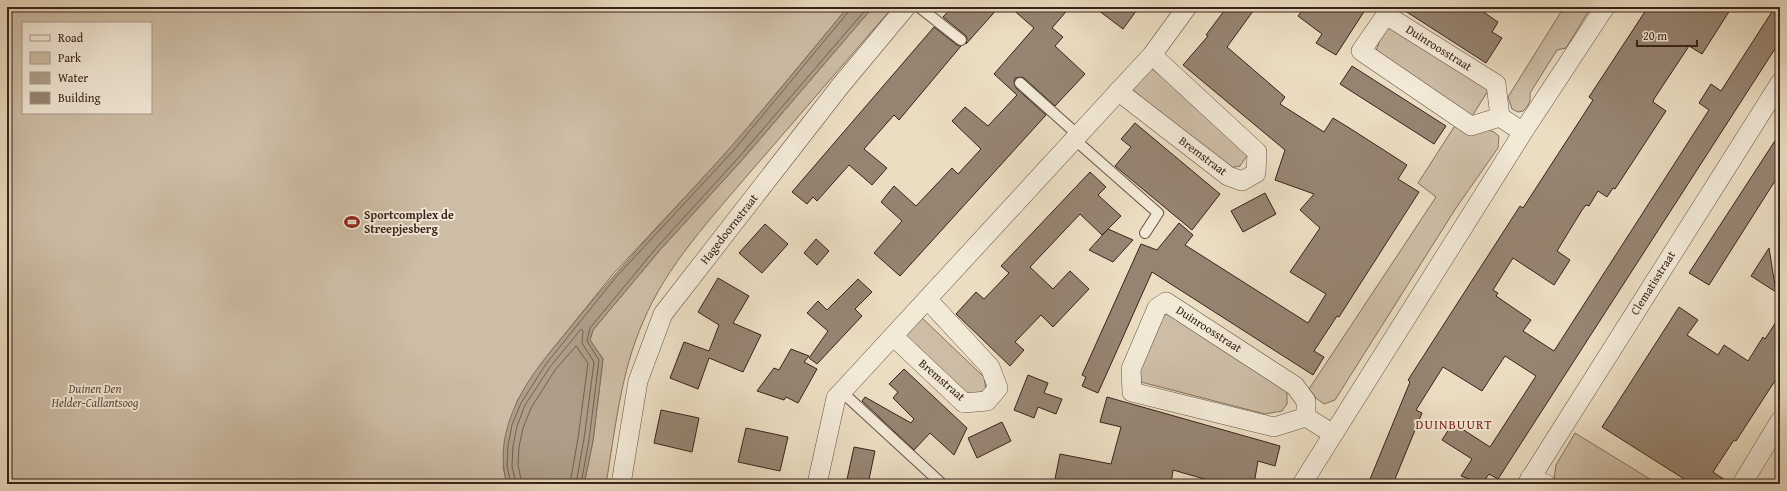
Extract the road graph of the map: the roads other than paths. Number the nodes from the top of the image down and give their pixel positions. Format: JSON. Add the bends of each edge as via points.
{"nodes":[{"id":1,"x":906,"y":7,"type":"edge"},
{"id":2,"x":919,"y":7,"type":"edge"},
{"id":3,"x":1188,"y":7,"type":"edge"},
{"id":4,"x":1605,"y":7,"type":"edge"},
{"id":5,"x":961,"y":40,"type":"dead end"},
{"id":6,"x":1152,"y":55,"type":"junction"},
{"id":7,"x":1020,"y":83,"type":"dead end"},
{"id":8,"x":1780,"y":83,"type":"edge"},
{"id":9,"x":1118,"y":91,"type":"junction"},
{"id":10,"x":1500,"y":117,"type":"junction"},
{"id":11,"x":1523,"y":132,"type":"junction"},
{"id":12,"x":1076,"y":137,"type":"junction"},
{"id":13,"x":1145,"y":233,"type":"dead end"},
{"id":14,"x":927,"y":299,"type":"junction"},
{"id":15,"x":893,"y":336,"type":"junction"},
{"id":16,"x":842,"y":392,"type":"junction"},
{"id":17,"x":1306,"y":417,"type":"junction"},
{"id":18,"x":1780,"y":421,"type":"edge"},
{"id":19,"x":1333,"y":434,"type":"junction"},
{"id":20,"x":1534,"y":482,"type":"edge"},
{"id":21,"x":621,"y":484,"type":"edge"},
{"id":22,"x":817,"y":484,"type":"edge"},
{"id":23,"x":942,"y":484,"type":"edge"},
{"id":24,"x":1302,"y":484,"type":"edge"},
{"id":25,"x":1742,"y":484,"type":"edge"}],
"edges":[{"from":1,"to":21,"type":"street","name":"Hagedoornstraat","via":[[841,85],[663,314],[638,381]]},
{"from":2,"to":5,"type":"lane"},
{"from":3,"to":6,"type":"street"},
{"from":4,"to":11,"type":"street"},
{"from":6,"to":9,"type":"street"},
{"from":6,"to":9,"type":"street","name":"Bremstraat","via":[[1257,152],[1256,172],[1242,181],[1228,176]]},
{"from":7,"to":12,"type":"lane"},
{"from":8,"to":20,"type":"street","name":"Clematisstraat"},
{"from":9,"to":12,"type":"street"},
{"from":10,"to":10,"type":"street","name":"Duinroosstraat","via":[[1496,84],[1386,15],[1361,51],[1471,126]]},
{"from":10,"to":11,"type":"street"},
{"from":11,"to":19,"type":"street"},
{"from":12,"to":13,"type":"lane","via":[[1158,213]]},
{"from":12,"to":14,"type":"street"},
{"from":14,"to":15,"type":"street"},
{"from":14,"to":15,"type":"street","name":"Bremstraat","via":[[990,368],[998,388],[987,402],[964,403]]},
{"from":15,"to":16,"type":"street"},
{"from":16,"to":22,"type":"street","via":[[836,398]]},
{"from":16,"to":23,"type":"lane"},
{"from":17,"to":17,"type":"street","name":"Duinroosstraat","via":[[1274,427],[1132,392],[1131,369],[1157,308],[1166,302],[1295,386],[1306,401]]},
{"from":17,"to":19,"type":"street"},
{"from":18,"to":25,"type":"street"},
{"from":19,"to":24,"type":"street"}]}
